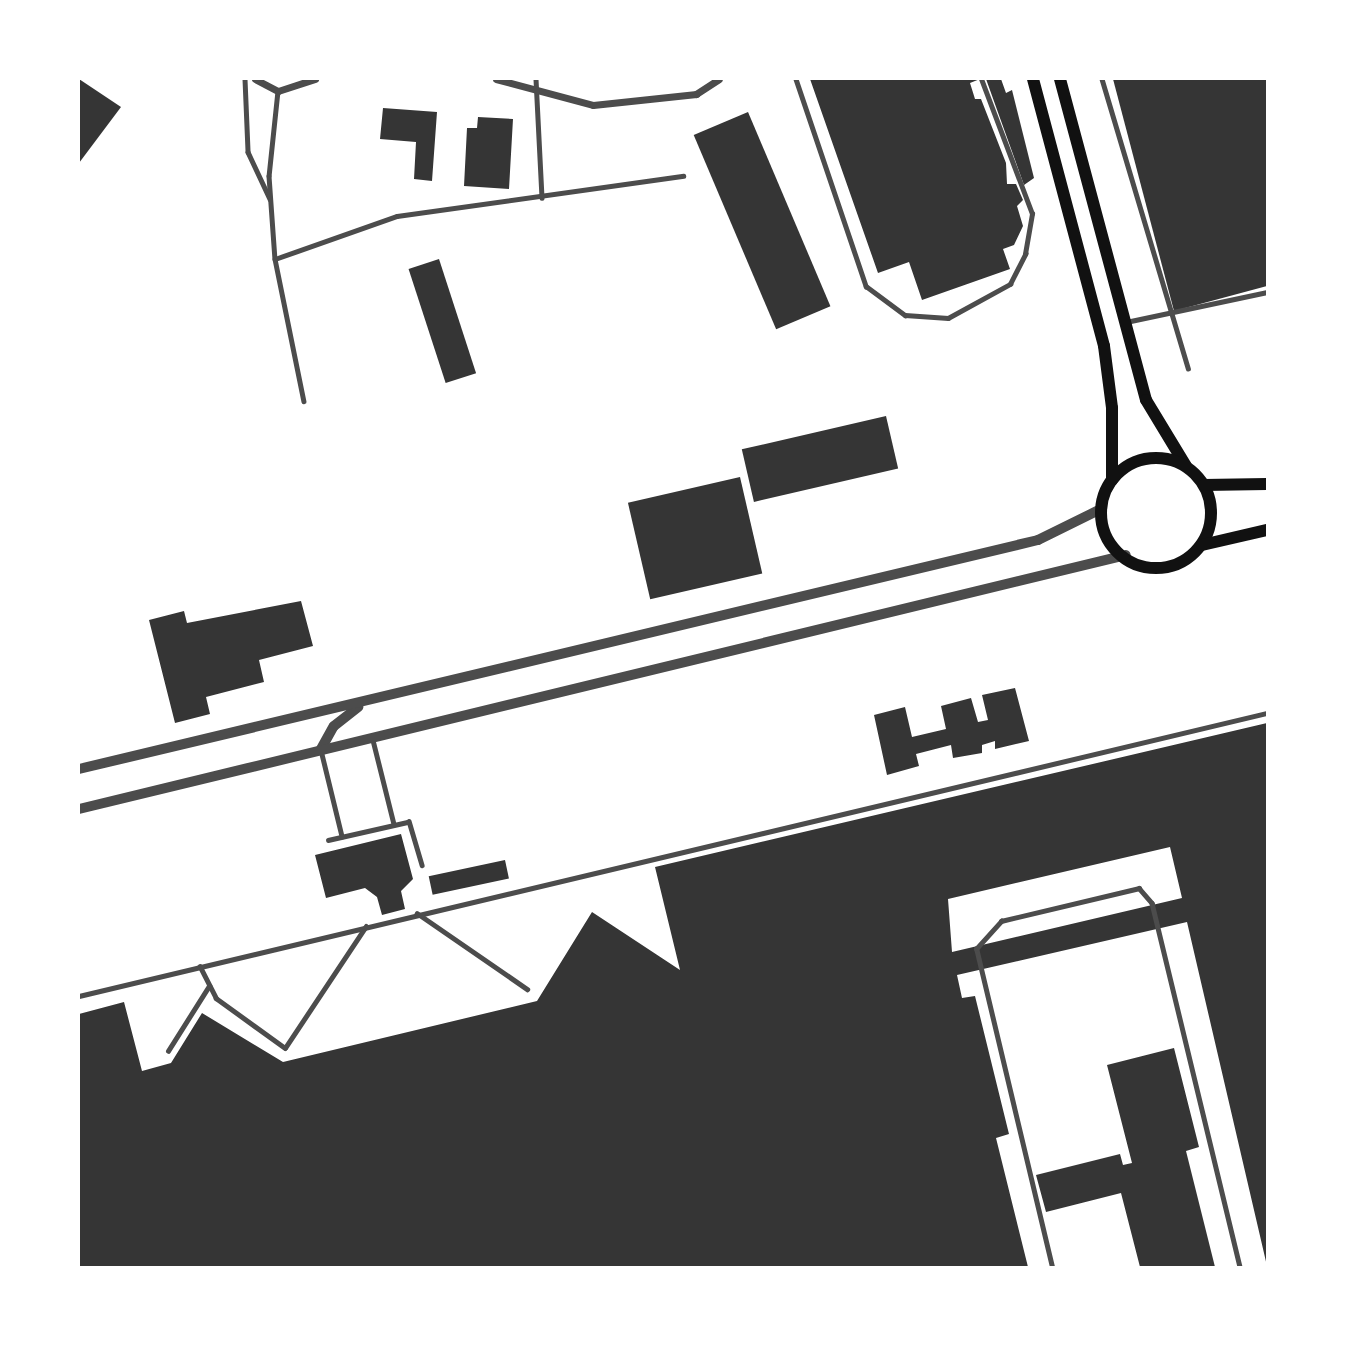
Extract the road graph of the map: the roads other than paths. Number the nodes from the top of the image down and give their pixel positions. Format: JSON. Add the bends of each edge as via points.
{"nodes":[{"id":1,"x":245,"y":79,"type":"edge"},
{"id":2,"x":255,"y":79,"type":"edge"},
{"id":3,"x":315,"y":79,"type":"edge"},
{"id":4,"x":496,"y":79,"type":"edge"},
{"id":5,"x":536,"y":79,"type":"edge"},
{"id":6,"x":719,"y":79,"type":"edge"},
{"id":7,"x":796,"y":79,"type":"edge"},
{"id":8,"x":981,"y":79,"type":"edge"},
{"id":9,"x":1033,"y":79,"type":"edge"},
{"id":10,"x":1060,"y":79,"type":"edge"},
{"id":11,"x":1102,"y":79,"type":"edge"},
{"id":12,"x":535,"y":89,"type":"junction"},
{"id":13,"x":278,"y":91,"type":"junction"},
{"id":14,"x":683,"y":176,"type":"dead end"},
{"id":15,"x":542,"y":198,"type":"junction"},
{"id":16,"x":271,"y":201,"type":"junction"},
{"id":17,"x":275,"y":259,"type":"junction"},
{"id":18,"x":1267,"y":292,"type":"edge"},
{"id":19,"x":1171,"y":315,"type":"junction"},
{"id":20,"x":1122,"y":323,"type":"junction"},
{"id":21,"x":1188,"y":368,"type":"dead end"},
{"id":22,"x":304,"y":401,"type":"dead end"},
{"id":23,"x":1186,"y":466,"type":"junction"},
{"id":24,"x":1112,"y":480,"type":"junction"},
{"id":25,"x":1267,"y":484,"type":"edge"},
{"id":26,"x":1204,"y":485,"type":"junction"},
{"id":27,"x":1101,"y":509,"type":"junction"},
{"id":28,"x":1267,"y":530,"type":"edge"},
{"id":29,"x":1202,"y":545,"type":"junction"},
{"id":30,"x":1126,"y":555,"type":"junction"},
{"id":31,"x":370,"y":700,"type":"junction"},
{"id":32,"x":1267,"y":713,"type":"edge"},
{"id":33,"x":372,"y":737,"type":"junction"},
{"id":34,"x":321,"y":749,"type":"junction"},
{"id":35,"x":79,"y":769,"type":"edge"},
{"id":36,"x":79,"y":809,"type":"edge"},
{"id":37,"x":394,"y":824,"type":"junction"},
{"id":38,"x":342,"y":836,"type":"junction"},
{"id":39,"x":328,"y":840,"type":"dead end"},
{"id":40,"x":422,"y":866,"type":"dead end"},
{"id":41,"x":417,"y":913,"type":"junction"},
{"id":42,"x":366,"y":926,"type":"junction"},
{"id":43,"x":200,"y":966,"type":"junction"},
{"id":44,"x":210,"y":985,"type":"junction"},
{"id":45,"x":527,"y":989,"type":"dead end"},
{"id":46,"x":79,"y":996,"type":"edge"},
{"id":47,"x":168,"y":1051,"type":"dead end"},
{"id":48,"x":1052,"y":1267,"type":"edge"},
{"id":49,"x":1240,"y":1267,"type":"edge"}],
"edges":[{"from":1,"to":16,"type":"lane","via":[[248,152]]},
{"from":2,"to":13,"type":"street"},
{"from":3,"to":13,"type":"street"},
{"from":4,"to":12,"type":"street"},
{"from":5,"to":12,"type":"lane"},
{"from":6,"to":12,"type":"street","via":[[696,94],[649,103],[593,105]]},
{"from":7,"to":8,"type":"lane","via":[[866,286],[905,315],[948,318],[1010,284],[1025,254],[1032,214]]},
{"from":9,"to":24,"type":"main road","via":[[1104,345],[1112,408]]},
{"from":10,"to":20,"type":"main road"},
{"from":11,"to":19,"type":"lane"},
{"from":12,"to":15,"type":"lane"},
{"from":13,"to":16,"type":"lane"},
{"from":14,"to":15,"type":"lane"},
{"from":15,"to":17,"type":"lane","via":[[397,216]]},
{"from":16,"to":17,"type":"lane"},
{"from":17,"to":22,"type":"lane"},
{"from":18,"to":19,"type":"lane"},
{"from":19,"to":20,"type":"lane"},
{"from":19,"to":21,"type":"lane"},
{"from":20,"to":23,"type":"main road","via":[[1146,400]]},
{"from":23,"to":24,"type":"main road","via":[[1146,459]]},
{"from":23,"to":26,"type":"main road"},
{"from":24,"to":27,"type":"main road"},
{"from":25,"to":26,"type":"main road"},
{"from":26,"to":29,"type":"main road","via":[[1212,515]]},
{"from":27,"to":30,"type":"main road","via":[[1107,539]]},
{"from":27,"to":31,"type":"street","via":[[1038,540]]},
{"from":28,"to":29,"type":"main road"},
{"from":29,"to":30,"type":"main road","via":[[1176,566],[1159,569]]},
{"from":30,"to":33,"type":"street"},
{"from":31,"to":34,"type":"street","via":[[334,726]]},
{"from":31,"to":35,"type":"street"},
{"from":32,"to":41,"type":"lane"},
{"from":33,"to":34,"type":"street"},
{"from":33,"to":37,"type":"lane"},
{"from":34,"to":36,"type":"street"},
{"from":34,"to":38,"type":"lane"},
{"from":37,"to":38,"type":"lane"},
{"from":37,"to":40,"type":"lane","via":[[408,821]]},
{"from":38,"to":39,"type":"lane"},
{"from":41,"to":42,"type":"lane"},
{"from":41,"to":45,"type":"lane"},
{"from":42,"to":43,"type":"lane"},
{"from":42,"to":44,"type":"lane","via":[[285,1048],[216,998]]},
{"from":43,"to":44,"type":"lane"},
{"from":43,"to":46,"type":"lane"},
{"from":44,"to":47,"type":"lane"},
{"from":48,"to":49,"type":"lane","via":[[979,979],[976,949],[1001,920],[1124,888],[1148,892]]}]}
